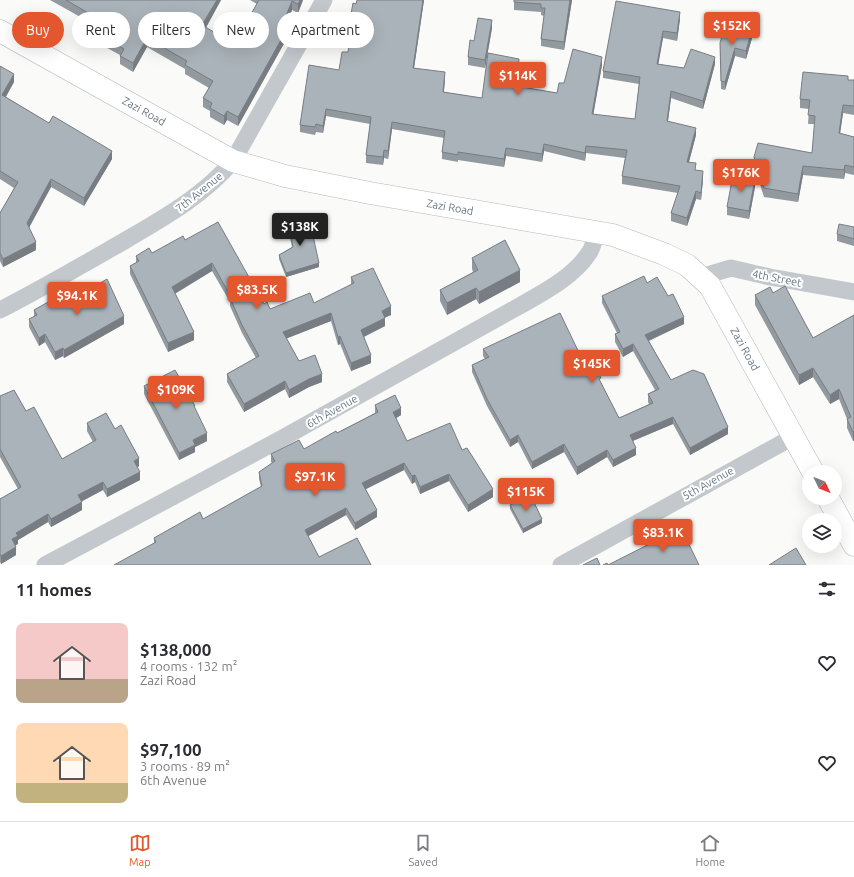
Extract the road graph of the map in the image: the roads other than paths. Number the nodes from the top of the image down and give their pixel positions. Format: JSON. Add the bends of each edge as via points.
{"nodes":[{"id":1,"x":324,"y":0,"type":"edge"},
{"id":2,"x":0,"y":31,"type":"edge"},
{"id":3,"x":233,"y":160,"type":"junction"},
{"id":4,"x":596,"y":233,"type":"junction"},
{"id":5,"x":701,"y":277,"type":"junction"},
{"id":6,"x":854,"y":292,"type":"edge"},
{"id":7,"x":0,"y":310,"type":"edge"},
{"id":8,"x":793,"y":437,"type":"junction"},
{"id":9,"x":809,"y":465,"type":"edge"},
{"id":10,"x":832,"y":505,"type":"edge"},
{"id":11,"x":854,"y":545,"type":"edge"},
{"id":12,"x":45,"y":565,"type":"edge"},
{"id":13,"x":561,"y":565,"type":"edge"}],
"edges":[{"from":1,"to":3,"type":"street","name":"7th Avenue"},
{"from":2,"to":3,"type":"street","name":"Zazi Road"},
{"from":3,"to":4,"type":"street","name":"Zazi Road","via":[[301,179]]},
{"from":3,"to":7,"type":"street","name":"7th Avenue","via":[[218,178],[170,215],[64,277]]},
{"from":4,"to":5,"type":"street","name":"Zazi Road","via":[[626,239],[664,254],[687,265]]},
{"from":4,"to":12,"type":"street","name":"6th Avenue","via":[[590,253],[558,283],[286,436]]},
{"from":5,"to":6,"type":"street","name":"4th Street","via":[[731,268]]},
{"from":5,"to":8,"type":"street","name":"Zazi Road","via":[[710,286]]},
{"from":8,"to":9,"type":"street","name":"Zazi Road"},
{"from":8,"to":13,"type":"street","name":"5th Avenue"},
{"from":10,"to":11,"type":"street"}]}
